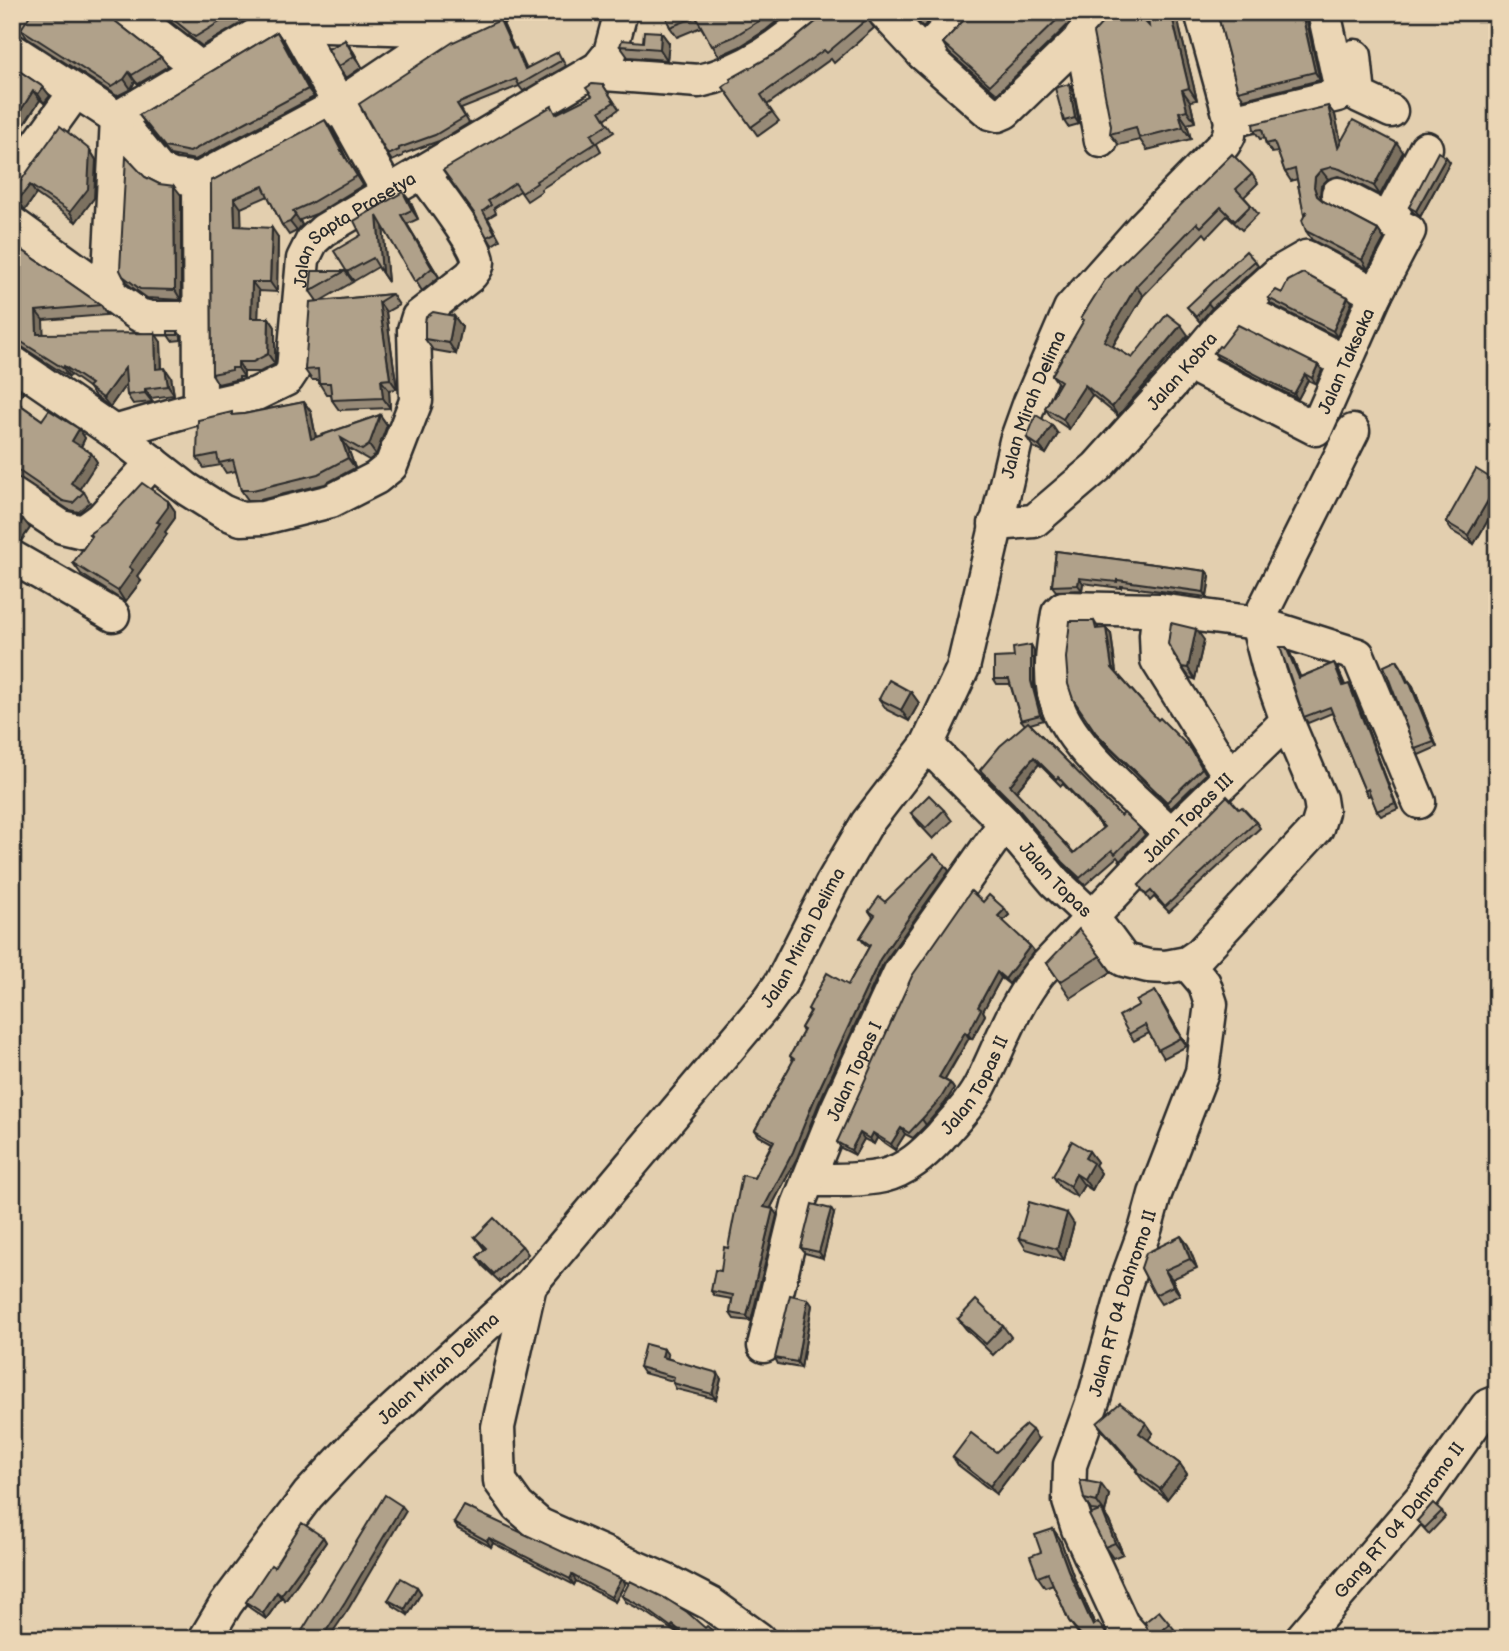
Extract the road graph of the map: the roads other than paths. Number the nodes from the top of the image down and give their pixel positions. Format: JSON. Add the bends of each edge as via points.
{"nodes":[{"id":1,"x":128,"y":12,"type":"edge"},
{"id":2,"x":491,"y":12,"type":"edge"},
{"id":3,"x":621,"y":12,"type":"edge"},
{"id":4,"x":817,"y":12,"type":"edge"},
{"id":5,"x":884,"y":12,"type":"edge"},
{"id":6,"x":963,"y":12,"type":"edge"},
{"id":7,"x":1108,"y":12,"type":"edge"},
{"id":8,"x":1201,"y":12,"type":"edge"},
{"id":9,"x":1324,"y":12,"type":"edge"},
{"id":10,"x":1346,"y":12,"type":"edge"},
{"id":11,"x":289,"y":18,"type":"edge"},
{"id":12,"x":450,"y":30,"type":"junction"},
{"id":13,"x":1081,"y":36,"type":"junction"},
{"id":14,"x":12,"y":50,"type":"edge"},
{"id":15,"x":923,"y":54,"type":"junction"},
{"id":16,"x":200,"y":68,"type":"junction"},
{"id":17,"x":591,"y":73,"type":"junction"},
{"id":18,"x":76,"y":91,"type":"junction"},
{"id":19,"x":340,"y":104,"type":"junction"},
{"id":20,"x":1391,"y":111,"type":"dead end"},
{"id":21,"x":117,"y":118,"type":"junction"},
{"id":22,"x":1230,"y":128,"type":"junction"},
{"id":23,"x":1101,"y":141,"type":"dead end"},
{"id":24,"x":1426,"y":148,"type":"dead end"},
{"id":25,"x":422,"y":172,"type":"junction"},
{"id":26,"x":199,"y":179,"type":"junction"},
{"id":27,"x":12,"y":180,"type":"edge"},
{"id":28,"x":388,"y":192,"type":"junction"},
{"id":29,"x":1338,"y":194,"type":"dead end"},
{"id":30,"x":1388,"y":220,"type":"junction"},
{"id":31,"x":12,"y":223,"type":"edge"},
{"id":32,"x":108,"y":293,"type":"junction"},
{"id":33,"x":1376,"y":294,"type":"junction"},
{"id":34,"x":1239,"y":308,"type":"junction"},
{"id":35,"x":199,"y":318,"type":"junction"},
{"id":36,"x":12,"y":362,"type":"edge"},
{"id":37,"x":1346,"y":362,"type":"junction"},
{"id":38,"x":1189,"y":364,"type":"junction"},
{"id":39,"x":200,"y":407,"type":"junction"},
{"id":40,"x":1353,"y":431,"type":"dead end"},
{"id":41,"x":114,"y":432,"type":"junction"},
{"id":42,"x":153,"y":462,"type":"junction"},
{"id":43,"x":12,"y":494,"type":"edge"},
{"id":44,"x":995,"y":524,"type":"junction"},
{"id":45,"x":12,"y":557,"type":"edge"},
{"id":46,"x":1158,"y":610,"type":"junction"},
{"id":47,"x":113,"y":615,"type":"dead end"},
{"id":48,"x":1257,"y":624,"type":"junction"},
{"id":49,"x":1287,"y":721,"type":"junction"},
{"id":50,"x":927,"y":745,"type":"junction"},
{"id":51,"x":1230,"y":777,"type":"junction"},
{"id":52,"x":1419,"y":802,"type":"dead end"},
{"id":53,"x":1005,"y":823,"type":"junction"},
{"id":54,"x":1171,"y":834,"type":"junction"},
{"id":55,"x":1093,"y":918,"type":"junction"},
{"id":56,"x":1194,"y":958,"type":"junction"},
{"id":57,"x":808,"y":1180,"type":"junction"},
{"id":58,"x":530,"y":1285,"type":"junction"},
{"id":59,"x":764,"y":1346,"type":"dead end"},
{"id":60,"x":1497,"y":1402,"type":"edge"},
{"id":61,"x":205,"y":1639,"type":"edge"},
{"id":62,"x":759,"y":1639,"type":"edge"},
{"id":63,"x":1135,"y":1639,"type":"edge"},
{"id":64,"x":1301,"y":1639,"type":"edge"}],
"edges":[{"from":1,"to":16,"type":"street"},
{"from":2,"to":12,"type":"street"},
{"from":3,"to":17,"type":"street","name":"Jalan Sapta Prasetya","via":[[610,53]]},
{"from":4,"to":17,"type":"street","via":[[772,51],[715,78],[699,82]]},
{"from":5,"to":15,"type":"street"},
{"from":6,"to":15,"type":"street"},
{"from":7,"to":13,"type":"street"},
{"from":8,"to":22,"type":"street"},
{"from":9,"to":22,"type":"street","via":[[1340,85],[1338,95]]},
{"from":10,"to":20,"type":"street","via":[[1359,96]]},
{"from":11,"to":12,"type":"street"},
{"from":11,"to":16,"type":"street"},
{"from":11,"to":19,"type":"street"},
{"from":12,"to":19,"type":"street"},
{"from":13,"to":15,"type":"street","via":[[998,115]]},
{"from":13,"to":23,"type":"street"},
{"from":14,"to":18,"type":"street"},
{"from":16,"to":21,"type":"street"},
{"from":17,"to":25,"type":"street","name":"Jalan Sapta Prasetya"},
{"from":18,"to":21,"type":"street"},
{"from":18,"to":27,"type":"street"},
{"from":19,"to":26,"type":"street"},
{"from":19,"to":28,"type":"street"},
{"from":21,"to":26,"type":"street","via":[[159,170]]},
{"from":21,"to":32,"type":"street"},
{"from":22,"to":44,"type":"street","name":"Jalan Mirah Delima","via":[[1224,144],[1070,309],[1016,441]]},
{"from":24,"to":30,"type":"street"},
{"from":25,"to":28,"type":"street","name":"Jalan Sapta Prasetya"},
{"from":25,"to":42,"type":"street","via":[[470,241],[478,262],[470,276],[418,317],[414,330],[416,401],[391,466],[331,501],[242,519],[187,489]]},
{"from":26,"to":35,"type":"street"},
{"from":28,"to":39,"type":"street","name":"Jalan Sapta Prasetya","via":[[324,230],[308,248],[303,259],[293,370],[287,379],[256,394]]},
{"from":29,"to":30,"type":"street"},
{"from":30,"to":33,"type":"street","name":"Jalan Taksaka","via":[[1409,231]]},
{"from":31,"to":32,"type":"street"},
{"from":32,"to":35,"type":"street","via":[[139,315]]},
{"from":33,"to":34,"type":"street","name":"Jalan Kobra","via":[[1306,257],[1278,273]]},
{"from":33,"to":37,"type":"street","name":"Jalan Taksaka"},
{"from":34,"to":37,"type":"street"},
{"from":34,"to":38,"type":"street","name":"Jalan Kobra"},
{"from":35,"to":39,"type":"street"},
{"from":36,"to":41,"type":"street"},
{"from":37,"to":38,"type":"street","name":"Jalan Taksaka","via":[[1316,429]]},
{"from":38,"to":44,"type":"street","name":"Jalan Kobra","via":[[1097,467],[1034,521]]},
{"from":39,"to":41,"type":"street","name":"Jalan Sapta Prasetya"},
{"from":40,"to":48,"type":"street"},
{"from":41,"to":42,"type":"street"},
{"from":42,"to":43,"type":"street","via":[[101,519],[83,532],[62,527]]},
{"from":44,"to":50,"type":"street","name":"Jalan Mirah Delima","via":[[963,668]]},
{"from":45,"to":47,"type":"street"},
{"from":46,"to":48,"type":"street"},
{"from":46,"to":51,"type":"street","via":[[1157,660]]},
{"from":46,"to":54,"type":"street","via":[[1063,608],[1058,613],[1051,660],[1054,696],[1083,747]]},
{"from":48,"to":49,"type":"street"},
{"from":48,"to":52,"type":"street","via":[[1358,655]]},
{"from":49,"to":51,"type":"street","name":"Jalan Topas III"},
{"from":49,"to":56,"type":"street","via":[[1320,799],[1320,821]]},
{"from":50,"to":53,"type":"street","name":"Jalan Topas"},
{"from":50,"to":58,"type":"street","name":"Jalan Mirah Delima","via":[[867,823],[766,1004]]},
{"from":51,"to":54,"type":"street","name":"Jalan Topas III"},
{"from":53,"to":55,"type":"street","name":"Jalan Topas"},
{"from":53,"to":57,"type":"street","name":"Jalan Topas I","via":[[900,972]]},
{"from":54,"to":55,"type":"street","name":"Jalan Topas III"},
{"from":55,"to":56,"type":"street","name":"Jalan Topas","via":[[1124,960],[1166,967]]},
{"from":55,"to":57,"type":"street","name":"Jalan Topas II","via":[[1026,990],[968,1105],[924,1154],[884,1175]]},
{"from":56,"to":63,"type":"street","name":"Jalan RT 04 Dahromo II","via":[[1211,1004],[1202,1072],[1155,1194],[1070,1465],[1069,1501],[1078,1529],[1118,1615]]},
{"from":57,"to":59,"type":"street","name":"Jalan Topas I"},
{"from":58,"to":61,"type":"street","name":"Jalan Mirah Delima","via":[[357,1443],[307,1495]]},
{"from":58,"to":62,"type":"street","via":[[498,1427],[500,1481],[540,1525],[669,1582]]},
{"from":60,"to":64,"type":"street","name":"Gang RT 04 Dahromo II","via":[[1487,1406],[1423,1496]]}]}
